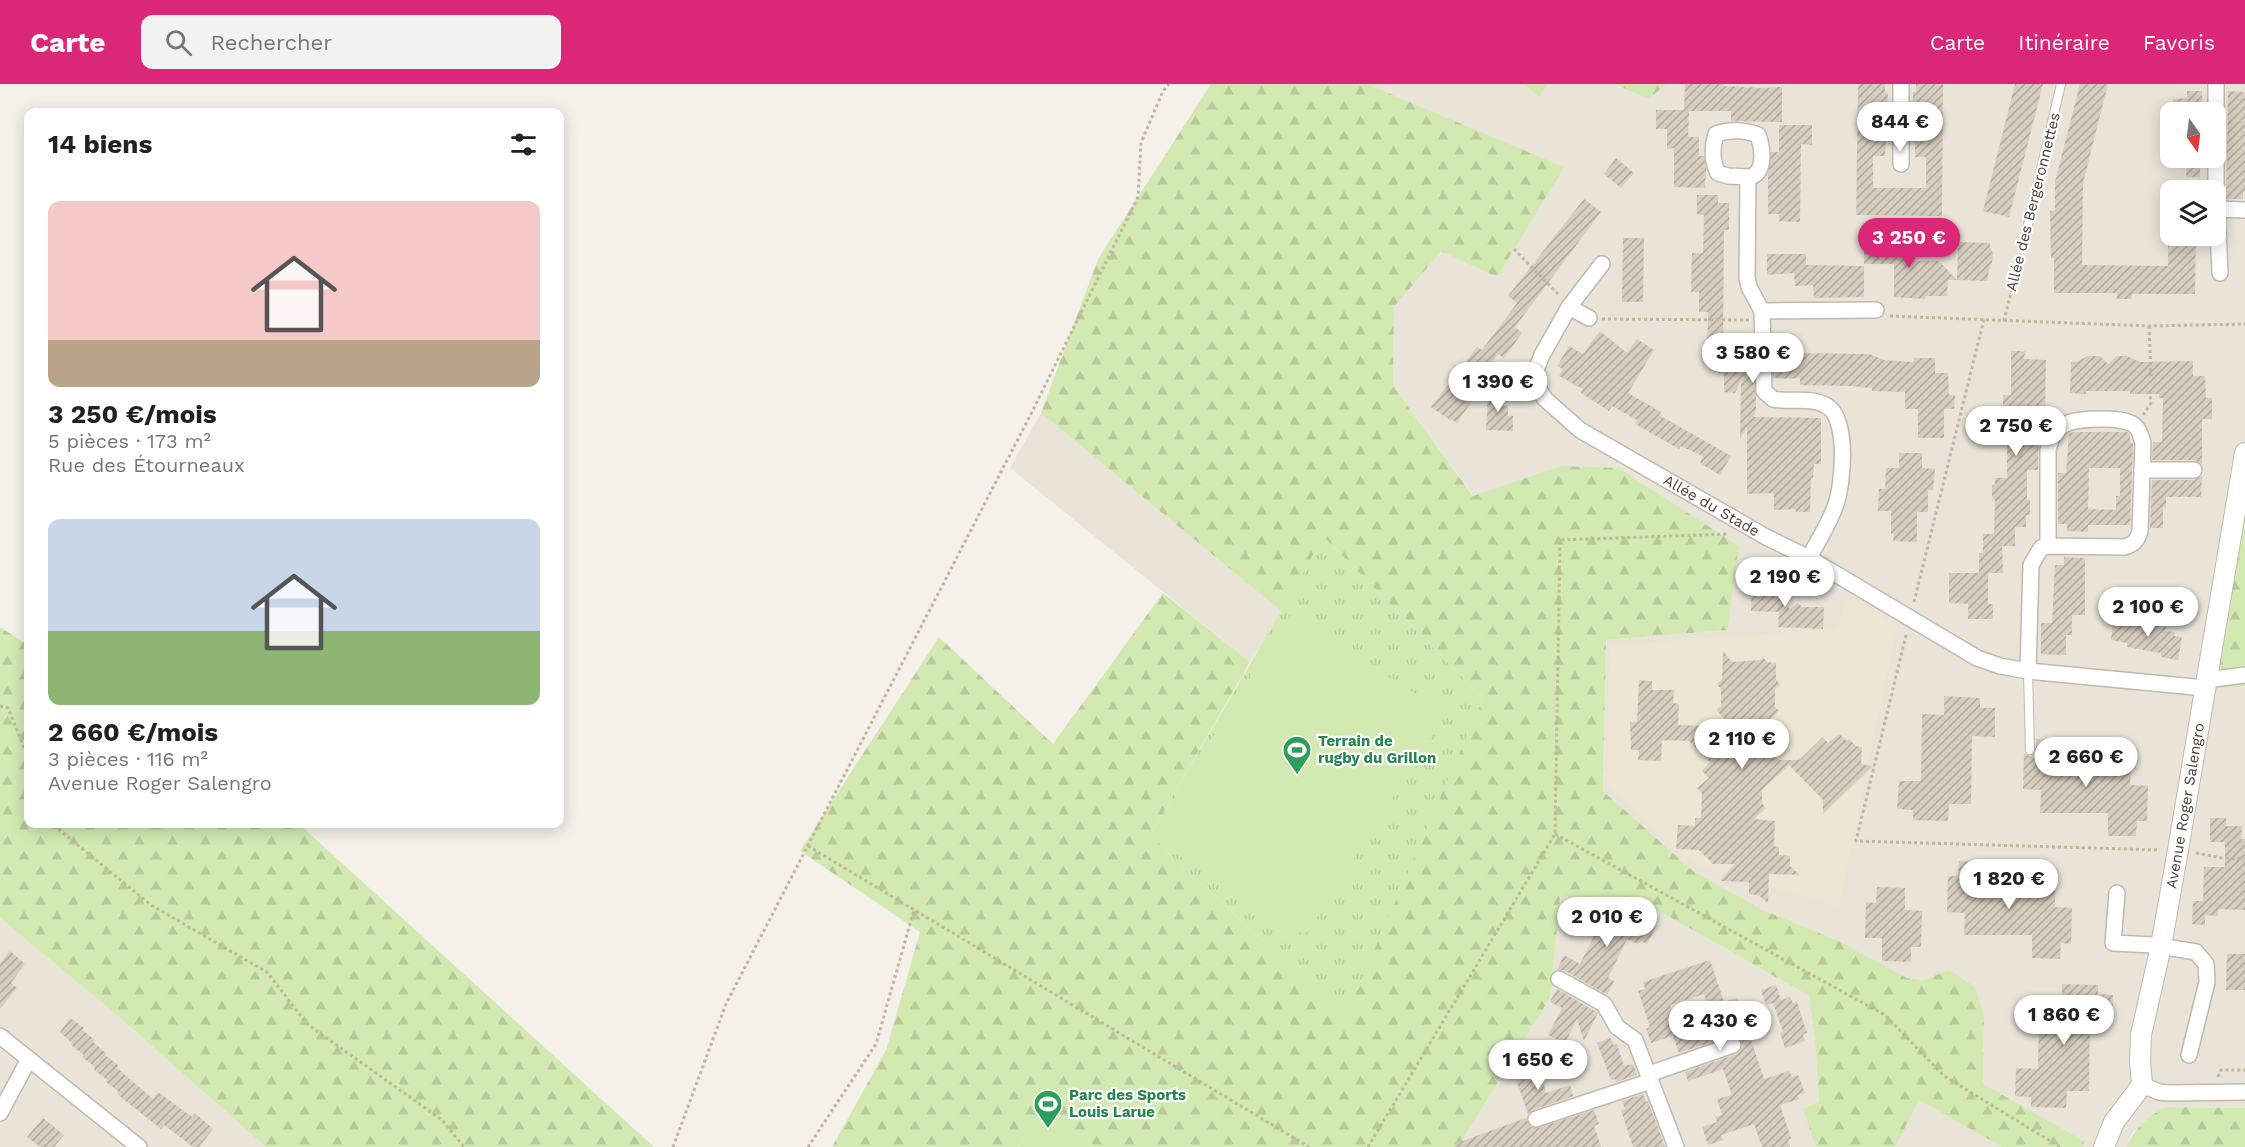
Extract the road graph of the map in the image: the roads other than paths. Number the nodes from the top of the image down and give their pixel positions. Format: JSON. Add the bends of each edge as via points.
{"nodes":[{"id":1,"x":1901,"y":84,"type":"edge"},
{"id":2,"x":2061,"y":84,"type":"edge"},
{"id":3,"x":2216,"y":84,"type":"edge"},
{"id":4,"x":1901,"y":164,"type":"dead end"},
{"id":5,"x":1748,"y":177,"type":"dead end"},
{"id":6,"x":2216,"y":180,"type":"edge"},
{"id":7,"x":2245,"y":210,"type":"edge"},
{"id":8,"x":2028,"y":225,"type":"road end"},
{"id":9,"x":1602,"y":264,"type":"dead end"},
{"id":10,"x":2220,"y":273,"type":"dead end"},
{"id":11,"x":1569,"y":307,"type":"junction"},
{"id":12,"x":1876,"y":310,"type":"road end"},
{"id":13,"x":1762,"y":316,"type":"junction"},
{"id":14,"x":1589,"y":318,"type":"road end"},
{"id":15,"x":2245,"y":453,"type":"edge"},
{"id":16,"x":2142,"y":470,"type":"junction"},
{"id":17,"x":2194,"y":470,"type":"dead end"},
{"id":18,"x":2048,"y":546,"type":"junction"},
{"id":19,"x":1809,"y":558,"type":"junction"},
{"id":20,"x":2028,"y":671,"type":"junction"},
{"id":21,"x":2245,"y":675,"type":"edge"},
{"id":22,"x":2205,"y":684,"type":"junction"},
{"id":23,"x":2030,"y":750,"type":"dead end"},
{"id":24,"x":2117,"y":893,"type":"dead end"},
{"id":25,"x":2161,"y":946,"type":"junction"},
{"id":26,"x":1559,"y":979,"type":"dead end"},
{"id":27,"x":0,"y":1036,"type":"edge"},
{"id":28,"x":1733,"y":1045,"type":"dead end"},
{"id":29,"x":2189,"y":1054,"type":"dead end"},
{"id":30,"x":29,"y":1059,"type":"junction"},
{"id":31,"x":1650,"y":1077,"type":"junction"},
{"id":32,"x":2142,"y":1085,"type":"junction"},
{"id":33,"x":2245,"y":1092,"type":"edge"},
{"id":34,"x":0,"y":1113,"type":"edge"},
{"id":35,"x":1536,"y":1119,"type":"dead end"},
{"id":36,"x":139,"y":1147,"type":"edge"},
{"id":37,"x":1676,"y":1147,"type":"edge"},
{"id":38,"x":2104,"y":1147,"type":"edge"}],
"edges":[{"from":1,"to":4,"type":"street"},
{"from":2,"to":8,"type":"lane","name":"Allée des Bergeronnettes"},
{"from":3,"to":6,"type":"street"},
{"from":5,"to":13,"type":"street","via":[[1747,278]]},
{"from":7,"to":10,"type":"street","via":[[2217,209]]},
{"from":9,"to":11,"type":"street","name":"Allée du Stade"},
{"from":11,"to":14,"type":"street"},
{"from":11,"to":19,"type":"street","name":"Allée du Stade","via":[[1534,375],[1545,399],[1580,430]]},
{"from":12,"to":13,"type":"street"},
{"from":13,"to":19,"type":"street","via":[[1764,391],[1780,401],[1814,401],[1828,406],[1840,428],[1841,476],[1836,504]]},
{"from":15,"to":22,"type":"street","name":"Avenue Roger Salengro"},
{"from":16,"to":17,"type":"street"},
{"from":16,"to":18,"type":"street","via":[[2140,531],[2134,544]]},
{"from":16,"to":18,"type":"street","via":[[2143,443],[2136,426],[2129,421],[2078,420],[2056,430],[2048,450]]},
{"from":18,"to":20,"type":"street","via":[[2041,548],[2031,565]]},
{"from":19,"to":20,"type":"street","name":"Allée du Stade","via":[[1977,658]]},
{"from":20,"to":22,"type":"street","name":"Allée du Stade"},
{"from":20,"to":23,"type":"lane"},
{"from":21,"to":22,"type":"street","name":"Allée du Stade"},
{"from":22,"to":25,"type":"street","name":"Avenue Roger Salengro"},
{"from":24,"to":25,"type":"street","via":[[2113,943]]},
{"from":25,"to":29,"type":"street","via":[[2196,952],[2206,964],[2207,982]]},
{"from":25,"to":32,"type":"street","name":"Avenue Roger Salengro","via":[[2141,1035]]},
{"from":26,"to":31,"type":"street","via":[[1604,1004],[1617,1027],[1635,1040]]},
{"from":27,"to":30,"type":"street"},
{"from":28,"to":31,"type":"street"},
{"from":30,"to":34,"type":"street"},
{"from":30,"to":36,"type":"street"},
{"from":31,"to":35,"type":"street"},
{"from":31,"to":37,"type":"street"},
{"from":32,"to":33,"type":"street","via":[[2169,1093]]},
{"from":32,"to":38,"type":"street","via":[[2114,1122]]}]}
